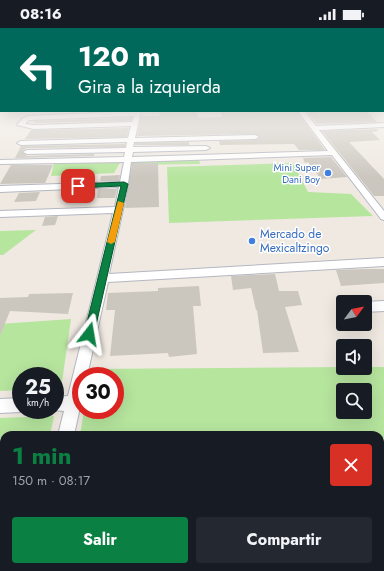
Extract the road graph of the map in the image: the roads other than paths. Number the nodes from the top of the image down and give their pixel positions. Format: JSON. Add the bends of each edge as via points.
{"nodes":[{"id":1,"x":134,"y":127,"type":"edge"},
{"id":2,"x":329,"y":127,"type":"edge"},
{"id":3,"x":314,"y":128,"type":"joint"},
{"id":4,"x":255,"y":137,"type":"dead end"},
{"id":5,"x":20,"y":143,"type":"dead end"},
{"id":6,"x":206,"y":148,"type":"dead end"},
{"id":7,"x":129,"y":149,"type":"junction"},
{"id":8,"x":27,"y":152,"type":"dead end"},
{"id":9,"x":333,"y":153,"type":"junction"},
{"id":10,"x":0,"y":162,"type":"edge"},
{"id":11,"x":124,"y":184,"type":"junction"},
{"id":12,"x":0,"y":189,"type":"edge"},
{"id":13,"x":118,"y":210,"type":"junction"},
{"id":14,"x":0,"y":214,"type":"edge"},
{"id":15,"x":384,"y":217,"type":"edge"},
{"id":16,"x":384,"y":262,"type":"edge"},
{"id":17,"x":103,"y":278,"type":"junction"},
{"id":18,"x":384,"y":306,"type":"edge"},
{"id":19,"x":372,"y":307,"type":"edge"},
{"id":20,"x":81,"y":367,"type":"edge"},
{"id":21,"x":64,"y":403,"type":"edge"},
{"id":22,"x":72,"y":403,"type":"joint"},
{"id":23,"x":12,"y":405,"type":"edge"},
{"id":24,"x":0,"y":406,"type":"edge"},
{"id":25,"x":67,"y":431,"type":"edge"}],
"edges":[{"from":1,"to":7,"type":"street"},
{"from":2,"to":3,"type":"street"},
{"from":3,"to":9,"type":"street"},
{"from":4,"to":7,"type":"street"},
{"from":5,"to":7,"type":"street"},
{"from":6,"to":7,"type":"street"},
{"from":7,"to":8,"type":"street"},
{"from":7,"to":9,"type":"street"},
{"from":7,"to":10,"type":"street"},
{"from":7,"to":11,"type":"street"},
{"from":9,"to":15,"type":"street"},
{"from":11,"to":12,"type":"street"},
{"from":11,"to":13,"type":"street"},
{"from":13,"to":14,"type":"street"},
{"from":13,"to":17,"type":"street"},
{"from":16,"to":17,"type":"street"},
{"from":17,"to":20,"type":"street"},
{"from":18,"to":19,"type":"street"},
{"from":21,"to":22,"type":"street"},
{"from":22,"to":25,"type":"street"},
{"from":23,"to":24,"type":"street"}]}
